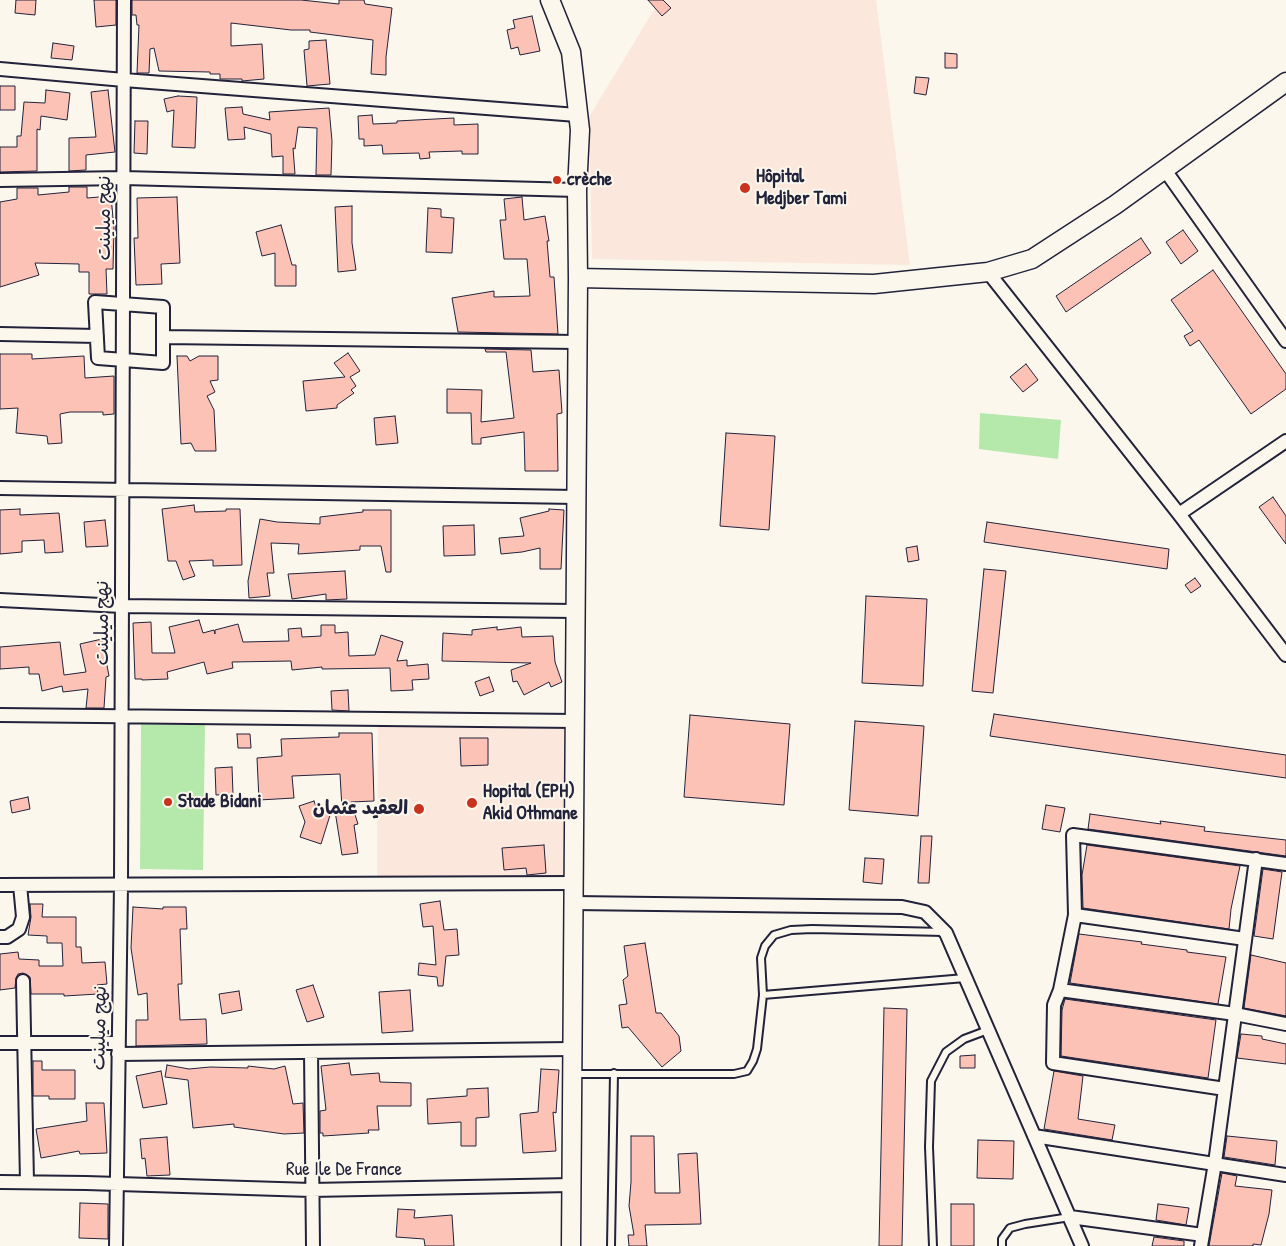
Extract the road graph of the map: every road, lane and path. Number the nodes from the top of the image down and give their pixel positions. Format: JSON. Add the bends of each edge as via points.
{"nodes":[{"id":1,"x":124,"y":0,"type":"edge"},
{"id":2,"x":550,"y":0,"type":"edge"},
{"id":3,"x":0,"y":69,"type":"edge"},
{"id":4,"x":124,"y":80,"type":"junction"},
{"id":5,"x":1286,"y":82,"type":"edge"},
{"id":6,"x":578,"y":115,"type":"junction"},
{"id":7,"x":1164,"y":170,"type":"junction"},
{"id":8,"x":124,"y":178,"type":"junction"},
{"id":9,"x":0,"y":180,"type":"edge"},
{"id":10,"x":577,"y":190,"type":"junction"},
{"id":11,"x":988,"y":272,"type":"junction"},
{"id":12,"x":578,"y":278,"type":"junction"},
{"id":13,"x":123,"y":304,"type":"junction"},
{"id":14,"x":0,"y":334,"type":"edge"},
{"id":15,"x":97,"y":336,"type":"junction"},
{"id":16,"x":163,"y":337,"type":"junction"},
{"id":17,"x":1286,"y":341,"type":"edge"},
{"id":18,"x":578,"y":342,"type":"junction"},
{"id":19,"x":123,"y":360,"type":"junction"},
{"id":20,"x":1286,"y":441,"type":"edge"},
{"id":21,"x":0,"y":488,"type":"edge"},
{"id":22,"x":122,"y":490,"type":"junction"},
{"id":23,"x":577,"y":498,"type":"junction"},
{"id":24,"x":1179,"y":514,"type":"junction"},
{"id":25,"x":0,"y":600,"type":"edge"},
{"id":26,"x":122,"y":606,"type":"junction"},
{"id":27,"x":576,"y":611,"type":"junction"},
{"id":28,"x":1286,"y":655,"type":"edge"},
{"id":29,"x":0,"y":715,"type":"edge"},
{"id":30,"x":122,"y":716,"type":"junction"},
{"id":31,"x":575,"y":720,"type":"junction"},
{"id":32,"x":1256,"y":859,"type":"junction"},
{"id":33,"x":1286,"y":864,"type":"edge"},
{"id":34,"x":574,"y":883,"type":"junction"},
{"id":35,"x":0,"y":885,"type":"edge"},
{"id":36,"x":20,"y":885,"type":"junction"},
{"id":37,"x":121,"y":885,"type":"junction"},
{"id":38,"x":574,"y":903,"type":"junction"},
{"id":39,"x":1075,"y":915,"type":"junction"},
{"id":40,"x":946,"y":932,"type":"junction"},
{"id":41,"x":0,"y":937,"type":"edge"},
{"id":42,"x":1245,"y":939,"type":"junction"},
{"id":43,"x":965,"y":978,"type":"junction"},
{"id":44,"x":23,"y":981,"type":"dead end"},
{"id":45,"x":1060,"y":990,"type":"junction"},
{"id":46,"x":763,"y":995,"type":"junction"},
{"id":47,"x":1235,"y":1014,"type":"junction"},
{"id":48,"x":1286,"y":1024,"type":"edge"},
{"id":49,"x":988,"y":1030,"type":"junction"},
{"id":50,"x":0,"y":1043,"type":"edge"},
{"id":51,"x":24,"y":1043,"type":"junction"},
{"id":52,"x":118,"y":1049,"type":"junction"},
{"id":53,"x":572,"y":1049,"type":"junction"},
{"id":54,"x":311,"y":1052,"type":"junction"},
{"id":55,"x":614,"y":1073,"type":"junction"},
{"id":56,"x":572,"y":1074,"type":"junction"},
{"id":57,"x":1225,"y":1089,"type":"junction"},
{"id":58,"x":1034,"y":1136,"type":"junction"},
{"id":59,"x":1215,"y":1163,"type":"junction"},
{"id":60,"x":1286,"y":1175,"type":"edge"},
{"id":61,"x":0,"y":1182,"type":"edge"},
{"id":62,"x":27,"y":1182,"type":"junction"},
{"id":63,"x":116,"y":1185,"type":"junction"},
{"id":64,"x":571,"y":1185,"type":"junction"},
{"id":65,"x":311,"y":1190,"type":"junction"},
{"id":66,"x":1070,"y":1217,"type":"junction"},
{"id":67,"x":1202,"y":1240,"type":"edge"},
{"id":68,"x":116,"y":1246,"type":"edge"},
{"id":69,"x":313,"y":1246,"type":"edge"},
{"id":70,"x":571,"y":1246,"type":"edge"},
{"id":71,"x":611,"y":1246,"type":"edge"},
{"id":72,"x":934,"y":1246,"type":"edge"},
{"id":73,"x":1002,"y":1246,"type":"edge"},
{"id":74,"x":1082,"y":1246,"type":"edge"}],
"edges":[{"from":1,"to":4,"type":"street","name":"نهج ميلينت"},
{"from":2,"to":6,"type":"main road","via":[[571,52]]},
{"from":3,"to":4,"type":"street"},
{"from":4,"to":6,"type":"street"},
{"from":4,"to":8,"type":"street","name":"نهج ميلينت"},
{"from":5,"to":7,"type":"main road"},
{"from":6,"to":10,"type":"main road"},
{"from":7,"to":11,"type":"main road","via":[[1032,259]]},
{"from":7,"to":17,"type":"street"},
{"from":8,"to":9,"type":"street"},
{"from":8,"to":10,"type":"street"},
{"from":8,"to":13,"type":"street","name":"نهج ميلينت"},
{"from":10,"to":12,"type":"main road"},
{"from":11,"to":12,"type":"main road","via":[[874,284]]},
{"from":11,"to":24,"type":"street"},
{"from":12,"to":18,"type":"main road"},
{"from":13,"to":15,"type":"street","via":[[95,302]]},
{"from":13,"to":16,"type":"street","via":[[163,307]]},
{"from":13,"to":19,"type":"street","name":"نهج ميلينت"},
{"from":14,"to":15,"type":"street"},
{"from":15,"to":19,"type":"street","via":[[98,358]]},
{"from":16,"to":18,"type":"street"},
{"from":16,"to":19,"type":"street","via":[[163,363]]},
{"from":18,"to":23,"type":"main road"},
{"from":19,"to":22,"type":"street","name":"نهج ميلينت"},
{"from":20,"to":24,"type":"street"},
{"from":21,"to":22,"type":"street"},
{"from":22,"to":23,"type":"street"},
{"from":22,"to":26,"type":"street","name":"نهج ميلينت"},
{"from":23,"to":27,"type":"main road"},
{"from":24,"to":28,"type":"street"},
{"from":25,"to":26,"type":"street"},
{"from":26,"to":27,"type":"street"},
{"from":26,"to":30,"type":"street","name":"نهج ميلينت"},
{"from":27,"to":31,"type":"main road"},
{"from":29,"to":30,"type":"street"},
{"from":30,"to":31,"type":"street"},
{"from":30,"to":37,"type":"street","name":"نهج ميلينت"},
{"from":31,"to":34,"type":"main road"},
{"from":32,"to":33,"type":"street"},
{"from":32,"to":39,"type":"street","via":[[1073,835]]},
{"from":32,"to":42,"type":"street"},
{"from":34,"to":37,"type":"street"},
{"from":34,"to":38,"type":"main road"},
{"from":35,"to":36,"type":"street"},
{"from":36,"to":37,"type":"street"},
{"from":36,"to":41,"type":"street","via":[[24,917],[19,929],[8,937]]},
{"from":37,"to":52,"type":"street","name":"نهج ميلينت"},
{"from":38,"to":40,"type":"street","via":[[902,907],[925,912]]},
{"from":38,"to":53,"type":"main road"},
{"from":39,"to":42,"type":"street"},
{"from":39,"to":45,"type":"street"},
{"from":40,"to":43,"type":"street"},
{"from":40,"to":46,"type":"lane","via":[[791,930],[774,935],[761,958]]},
{"from":42,"to":47,"type":"street"},
{"from":43,"to":46,"type":"lane"},
{"from":43,"to":49,"type":"street"},
{"from":44,"to":51,"type":"street"},
{"from":45,"to":47,"type":"street"},
{"from":45,"to":57,"type":"street","via":[[1054,1005],[1053,1063]]},
{"from":46,"to":55,"type":"lane","via":[[757,1049],[747,1071],[734,1074]]},
{"from":47,"to":48,"type":"street"},
{"from":47,"to":57,"type":"street"},
{"from":49,"to":58,"type":"street"},
{"from":49,"to":72,"type":"lane","via":[[964,1039],[946,1052],[931,1081],[929,1147]]},
{"from":50,"to":51,"type":"street"},
{"from":51,"to":52,"type":"street"},
{"from":51,"to":62,"type":"street"},
{"from":52,"to":54,"type":"street"},
{"from":52,"to":63,"type":"street","name":"نهج ميلينت"},
{"from":53,"to":54,"type":"street"},
{"from":53,"to":56,"type":"main road"},
{"from":54,"to":65,"type":"street"},
{"from":55,"to":56,"type":"lane"},
{"from":55,"to":71,"type":"lane"},
{"from":56,"to":64,"type":"main road"},
{"from":57,"to":59,"type":"street"},
{"from":58,"to":59,"type":"street"},
{"from":58,"to":66,"type":"street"},
{"from":59,"to":60,"type":"street"},
{"from":59,"to":67,"type":"street"},
{"from":61,"to":62,"type":"street","name":"Rue Ile De France"},
{"from":62,"to":63,"type":"street","name":"Rue Ile De France"},
{"from":63,"to":65,"type":"street","name":"Rue Ile De France"},
{"from":63,"to":68,"type":"street","name":"نهج ميلينت"},
{"from":64,"to":65,"type":"street","name":"Rue Ile De France"},
{"from":64,"to":70,"type":"main road"},
{"from":65,"to":69,"type":"street"},
{"from":66,"to":67,"type":"street"},
{"from":66,"to":73,"type":"lane","via":[[1010,1228],[1002,1239]]},
{"from":66,"to":74,"type":"street"}]}
